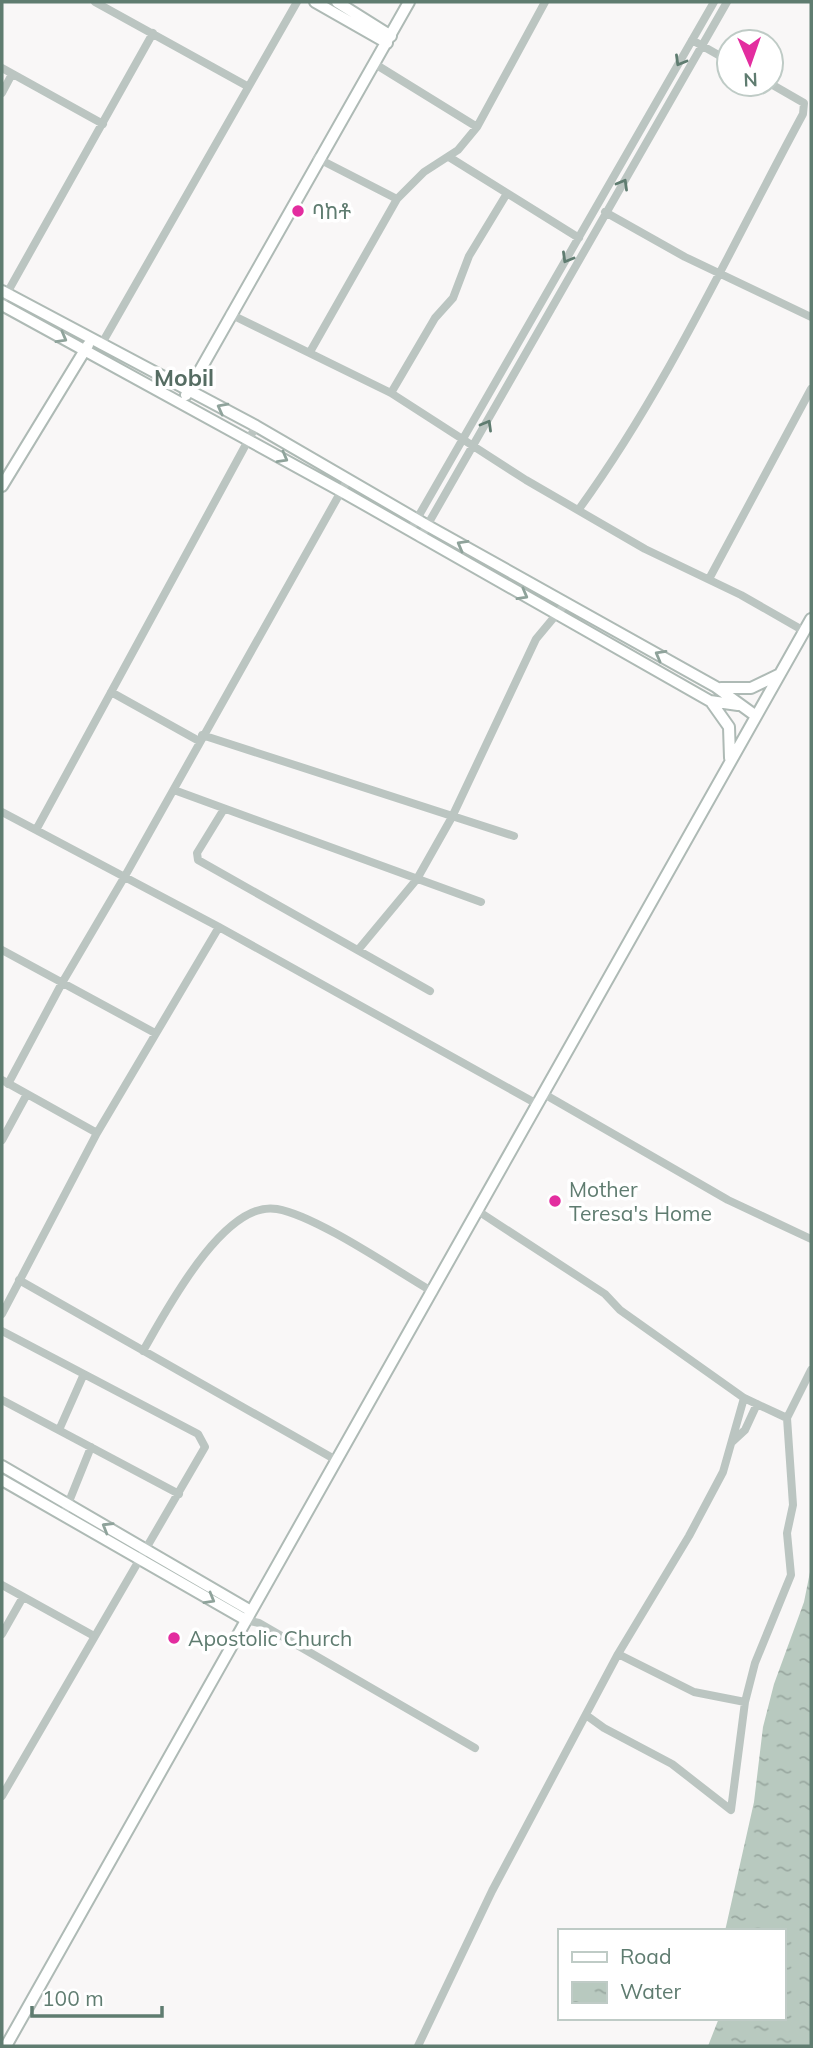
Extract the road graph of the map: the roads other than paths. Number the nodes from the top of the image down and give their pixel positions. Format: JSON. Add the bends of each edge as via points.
{"nodes":[{"id":1,"x":95,"y":2,"type":"edge"},
{"id":2,"x":297,"y":2,"type":"edge"},
{"id":3,"x":315,"y":2,"type":"edge"},
{"id":4,"x":337,"y":2,"type":"edge"},
{"id":5,"x":409,"y":2,"type":"edge"},
{"id":6,"x":545,"y":2,"type":"edge"},
{"id":7,"x":714,"y":2,"type":"edge"},
{"id":8,"x":727,"y":2,"type":"edge"},
{"id":9,"x":153,"y":33,"type":"junction"},
{"id":10,"x":389,"y":39,"type":"junction"},
{"id":11,"x":692,"y":40,"type":"junction"},
{"id":12,"x":703,"y":46,"type":"junction"},
{"id":13,"x":715,"y":53,"type":"edge"},
{"id":14,"x":375,"y":64,"type":"junction"},
{"id":15,"x":2,"y":68,"type":"edge"},
{"id":16,"x":12,"y":74,"type":"junction"},
{"id":17,"x":247,"y":86,"type":"junction"},
{"id":18,"x":785,"y":91,"type":"edge"},
{"id":19,"x":2,"y":93,"type":"edge"},
{"id":20,"x":103,"y":124,"type":"junction"},
{"id":21,"x":477,"y":127,"type":"junction"},
{"id":22,"x":449,"y":156,"type":"junction"},
{"id":23,"x":317,"y":158,"type":"junction"},
{"id":24,"x":506,"y":195,"type":"junction"},
{"id":25,"x":397,"y":199,"type":"junction"},
{"id":26,"x":596,"y":207,"type":"junction"},
{"id":27,"x":607,"y":213,"type":"junction"},
{"id":28,"x":579,"y":238,"type":"junction"},
{"id":29,"x":718,"y":272,"type":"junction"},
{"id":30,"x":3,"y":298,"type":"edge"},
{"id":31,"x":230,"y":314,"type":"junction"},
{"id":32,"x":811,"y":317,"type":"edge"},
{"id":33,"x":88,"y":345,"type":"junction"},
{"id":34,"x":101,"y":345,"type":"junction"},
{"id":35,"x":310,"y":352,"type":"junction"},
{"id":36,"x":811,"y":389,"type":"edge"},
{"id":37,"x":188,"y":390,"type":"junction"},
{"id":38,"x":391,"y":393,"type":"junction"},
{"id":39,"x":181,"y":403,"type":"junction"},
{"id":40,"x":256,"y":426,"type":"junction"},
{"id":41,"x":249,"y":439,"type":"junction"},
{"id":42,"x":463,"y":441,"type":"junction"},
{"id":43,"x":474,"y":447,"type":"junction"},
{"id":44,"x":348,"y":479,"type":"junction"},
{"id":45,"x":2,"y":486,"type":"edge"},
{"id":46,"x":341,"y":491,"type":"junction"},
{"id":47,"x":579,"y":509,"type":"junction"},
{"id":48,"x":417,"y":520,"type":"junction"},
{"id":49,"x":428,"y":526,"type":"junction"},
{"id":50,"x":415,"y":535,"type":"junction"},
{"id":51,"x":709,"y":579,"type":"junction"},
{"id":52,"x":566,"y":603,"type":"junction"},
{"id":53,"x":558,"y":614,"type":"junction"},
{"id":54,"x":811,"y":619,"type":"edge"},
{"id":55,"x":804,"y":631,"type":"junction"},
{"id":56,"x":685,"y":669,"type":"junction"},
{"id":57,"x":778,"y":675,"type":"junction"},
{"id":58,"x":678,"y":682,"type":"junction"},
{"id":59,"x":716,"y":687,"type":"junction"},
{"id":60,"x":111,"y":692,"type":"junction"},
{"id":61,"x":710,"y":701,"type":"junction"},
{"id":62,"x":738,"y":705,"type":"junction"},
{"id":63,"x":756,"y":716,"type":"junction"},
{"id":64,"x":201,"y":738,"type":"junction"},
{"id":65,"x":730,"y":760,"type":"junction"},
{"id":66,"x":174,"y":790,"type":"junction"},
{"id":67,"x":224,"y":809,"type":"junction"},
{"id":68,"x":2,"y":812,"type":"edge"},
{"id":69,"x":452,"y":817,"type":"junction"},
{"id":70,"x":36,"y":830,"type":"junction"},
{"id":71,"x":514,"y":836,"type":"dead end"},
{"id":72,"x":125,"y":876,"type":"junction"},
{"id":73,"x":418,"y":878,"type":"junction"},
{"id":74,"x":481,"y":902,"type":"dead end"},
{"id":75,"x":219,"y":926,"type":"junction"},
{"id":76,"x":2,"y":950,"type":"edge"},
{"id":77,"x":358,"y":950,"type":"junction"},
{"id":78,"x":62,"y":984,"type":"junction"},
{"id":79,"x":430,"y":991,"type":"dead end"},
{"id":80,"x":155,"y":1033,"type":"junction"},
{"id":81,"x":5,"y":1082,"type":"edge"},
{"id":82,"x":27,"y":1094,"type":"junction"},
{"id":83,"x":540,"y":1099,"type":"junction"},
{"id":84,"x":97,"y":1133,"type":"junction"},
{"id":85,"x":2,"y":1140,"type":"edge"},
{"id":86,"x":478,"y":1211,"type":"junction"},
{"id":87,"x":811,"y":1240,"type":"edge"},
{"id":88,"x":19,"y":1280,"type":"junction"},
{"id":89,"x":433,"y":1292,"type":"junction"},
{"id":90,"x":2,"y":1314,"type":"edge"},
{"id":91,"x":2,"y":1331,"type":"edge"},
{"id":92,"x":144,"y":1351,"type":"junction"},
{"id":93,"x":811,"y":1370,"type":"edge"},
{"id":94,"x":83,"y":1376,"type":"junction"},
{"id":95,"x":744,"y":1398,"type":"junction"},
{"id":96,"x":2,"y":1400,"type":"edge"},
{"id":97,"x":757,"y":1404,"type":"junction"},
{"id":98,"x":787,"y":1418,"type":"junction"},
{"id":99,"x":59,"y":1430,"type":"junction"},
{"id":100,"x":732,"y":1442,"type":"junction"},
{"id":101,"x":91,"y":1447,"type":"junction"},
{"id":102,"x":336,"y":1460,"type":"junction"},
{"id":103,"x":2,"y":1466,"type":"edge"},
{"id":104,"x":2,"y":1480,"type":"edge"},
{"id":105,"x":179,"y":1494,"type":"junction"},
{"id":106,"x":66,"y":1509,"type":"junction"},
{"id":107,"x":144,"y":1555,"type":"junction"},
{"id":108,"x":2,"y":1585,"type":"edge"},
{"id":109,"x":23,"y":1597,"type":"junction"},
{"id":110,"x":248,"y":1615,"type":"junction"},
{"id":111,"x":2,"y":1634,"type":"edge"},
{"id":112,"x":94,"y":1636,"type":"junction"},
{"id":113,"x":618,"y":1654,"type":"junction"},
{"id":114,"x":745,"y":1702,"type":"junction"},
{"id":115,"x":586,"y":1715,"type":"junction"},
{"id":116,"x":475,"y":1748,"type":"dead end"},
{"id":117,"x":2,"y":1796,"type":"edge"},
{"id":118,"x":6,"y":2046,"type":"edge"},
{"id":119,"x":418,"y":2046,"type":"edge"}],
"edges":[{"from":1,"to":9,"type":"street"},
{"from":2,"to":17,"type":"street"},
{"from":3,"to":10,"type":"main road"},
{"from":4,"to":10,"type":"main road"},
{"from":5,"to":10,"type":"main road"},
{"from":6,"to":21,"type":"street"},
{"from":7,"to":11,"type":"street"},
{"from":8,"to":12,"type":"street"},
{"from":9,"to":17,"type":"street"},
{"from":9,"to":20,"type":"street"},
{"from":10,"to":14,"type":"main road"},
{"from":11,"to":12,"type":"street"},
{"from":11,"to":26,"type":"street","one_way":true},
{"from":12,"to":13,"type":"street"},
{"from":27,"to":12,"type":"street","one_way":true},
{"from":14,"to":21,"type":"street"},
{"from":14,"to":23,"type":"main road"},
{"from":15,"to":16,"type":"street"},
{"from":16,"to":19,"type":"street"},
{"from":16,"to":20,"type":"street"},
{"from":17,"to":34,"type":"street"},
{"from":18,"to":29,"type":"street","via":[[804,103],[803,114]]},
{"from":20,"to":30,"type":"street"},
{"from":21,"to":22,"type":"street"},
{"from":22,"to":24,"type":"street"},
{"from":22,"to":25,"type":"street","via":[[424,172]]},
{"from":23,"to":25,"type":"street"},
{"from":23,"to":31,"type":"main road"},
{"from":24,"to":28,"type":"street"},
{"from":24,"to":38,"type":"street","via":[[469,256],[453,298],[435,317]]},
{"from":25,"to":35,"type":"street"},
{"from":26,"to":27,"type":"street"},
{"from":26,"to":28,"type":"street"},
{"from":27,"to":29,"type":"street"},
{"from":43,"to":27,"type":"street","one_way":true},
{"from":28,"to":42,"type":"street","one_way":true},
{"from":29,"to":32,"type":"street"},
{"from":29,"to":47,"type":"street","via":[[674,362]]},
{"from":30,"to":33,"type":"main road"},
{"from":31,"to":35,"type":"street"},
{"from":31,"to":37,"type":"main road"},
{"from":33,"to":34,"type":"main road"},
{"from":33,"to":39,"type":"main road"},
{"from":33,"to":45,"type":"main road"},
{"from":34,"to":37,"type":"main road"},
{"from":35,"to":38,"type":"street"},
{"from":36,"to":51,"type":"street"},
{"from":37,"to":39,"type":"main road"},
{"from":40,"to":37,"type":"main road","one_way":true},
{"from":38,"to":42,"type":"street"},
{"from":39,"to":41,"type":"main road"},
{"from":40,"to":41,"type":"street"},
{"from":40,"to":44,"type":"main road"},
{"from":41,"to":46,"type":"main road","one_way":true},
{"from":41,"to":60,"type":"street"},
{"from":42,"to":43,"type":"street"},
{"from":42,"to":48,"type":"street"},
{"from":43,"to":47,"type":"street"},
{"from":43,"to":49,"type":"street"},
{"from":44,"to":46,"type":"street"},
{"from":44,"to":48,"type":"main road"},
{"from":46,"to":50,"type":"main road"},
{"from":46,"to":64,"type":"street"},
{"from":47,"to":51,"type":"street"},
{"from":48,"to":49,"type":"main road"},
{"from":48,"to":50,"type":"street"},
{"from":49,"to":50,"type":"street"},
{"from":52,"to":49,"type":"main road","one_way":true},
{"from":50,"to":53,"type":"main road","one_way":true},
{"from":51,"to":55,"type":"street"},
{"from":52,"to":53,"type":"street"},
{"from":56,"to":52,"type":"main road","one_way":true},
{"from":53,"to":58,"type":"main road"},
{"from":53,"to":69,"type":"street","via":[[536,639]]},
{"from":54,"to":55,"type":"main road"},
{"from":55,"to":57,"type":"main road"},
{"from":56,"to":58,"type":"main road"},
{"from":56,"to":59,"type":"main road"},
{"from":57,"to":59,"type":"main road","via":[[751,688]]},
{"from":57,"to":63,"type":"main road"},
{"from":58,"to":61,"type":"main road"},
{"from":59,"to":62,"type":"main road"},
{"from":60,"to":64,"type":"street"},
{"from":60,"to":70,"type":"street"},
{"from":61,"to":62,"type":"main road"},
{"from":61,"to":65,"type":"main road","via":[[729,727]]},
{"from":62,"to":63,"type":"main road"},
{"from":63,"to":65,"type":"main road"},
{"from":64,"to":66,"type":"street"},
{"from":64,"to":69,"type":"street"},
{"from":65,"to":83,"type":"main road"},
{"from":66,"to":67,"type":"street"},
{"from":66,"to":72,"type":"street"},
{"from":67,"to":73,"type":"street"},
{"from":67,"to":77,"type":"street","via":[[197,853],[198,860]]},
{"from":68,"to":70,"type":"street"},
{"from":69,"to":71,"type":"street"},
{"from":69,"to":73,"type":"street"},
{"from":70,"to":72,"type":"street"},
{"from":72,"to":75,"type":"street"},
{"from":72,"to":78,"type":"street"},
{"from":73,"to":74,"type":"street"},
{"from":73,"to":77,"type":"street"},
{"from":75,"to":80,"type":"street"},
{"from":75,"to":83,"type":"street"},
{"from":76,"to":78,"type":"street"},
{"from":77,"to":79,"type":"street"},
{"from":78,"to":80,"type":"street"},
{"from":78,"to":81,"type":"street"},
{"from":80,"to":84,"type":"street"},
{"from":81,"to":82,"type":"street"},
{"from":82,"to":84,"type":"street"},
{"from":82,"to":85,"type":"street"},
{"from":83,"to":86,"type":"main road"},
{"from":83,"to":87,"type":"street"},
{"from":84,"to":88,"type":"street"},
{"from":86,"to":89,"type":"main road"},
{"from":86,"to":95,"type":"street","via":[[605,1294],[620,1310]]},
{"from":88,"to":90,"type":"street"},
{"from":88,"to":92,"type":"street"},
{"from":89,"to":92,"type":"street","via":[[312,1222],[276,1208],[262,1210],[223,1233],[204,1253]]},
{"from":89,"to":102,"type":"main road"},
{"from":91,"to":94,"type":"street"},
{"from":92,"to":102,"type":"street"},
{"from":93,"to":98,"type":"street"},
{"from":94,"to":99,"type":"street"},
{"from":94,"to":105,"type":"street","via":[[203,1437],[205,1450]]},
{"from":95,"to":97,"type":"street"},
{"from":95,"to":100,"type":"street"},
{"from":96,"to":99,"type":"street"},
{"from":97,"to":98,"type":"street"},
{"from":97,"to":100,"type":"street","via":[[745,1430]]},
{"from":98,"to":114,"type":"street","via":[[793,1505],[787,1533],[791,1575],[755,1663]]},
{"from":99,"to":101,"type":"street"},
{"from":100,"to":113,"type":"street","via":[[704,1508]]},
{"from":101,"to":105,"type":"street"},
{"from":101,"to":106,"type":"street"},
{"from":102,"to":110,"type":"main road"},
{"from":103,"to":106,"type":"main road"},
{"from":104,"to":106,"type":"main road"},
{"from":105,"to":107,"type":"street"},
{"from":106,"to":107,"type":"main road"},
{"from":107,"to":110,"type":"main road"},
{"from":107,"to":112,"type":"street"},
{"from":108,"to":109,"type":"street"},
{"from":109,"to":111,"type":"street"},
{"from":109,"to":112,"type":"street"},
{"from":110,"to":116,"type":"street"},
{"from":110,"to":118,"type":"main road"},
{"from":112,"to":117,"type":"street"},
{"from":113,"to":114,"type":"street","via":[[694,1692]]},
{"from":113,"to":115,"type":"street"},
{"from":114,"to":115,"type":"street","via":[[731,1810],[672,1764]]},
{"from":115,"to":119,"type":"street","via":[[492,1891]]}]}
